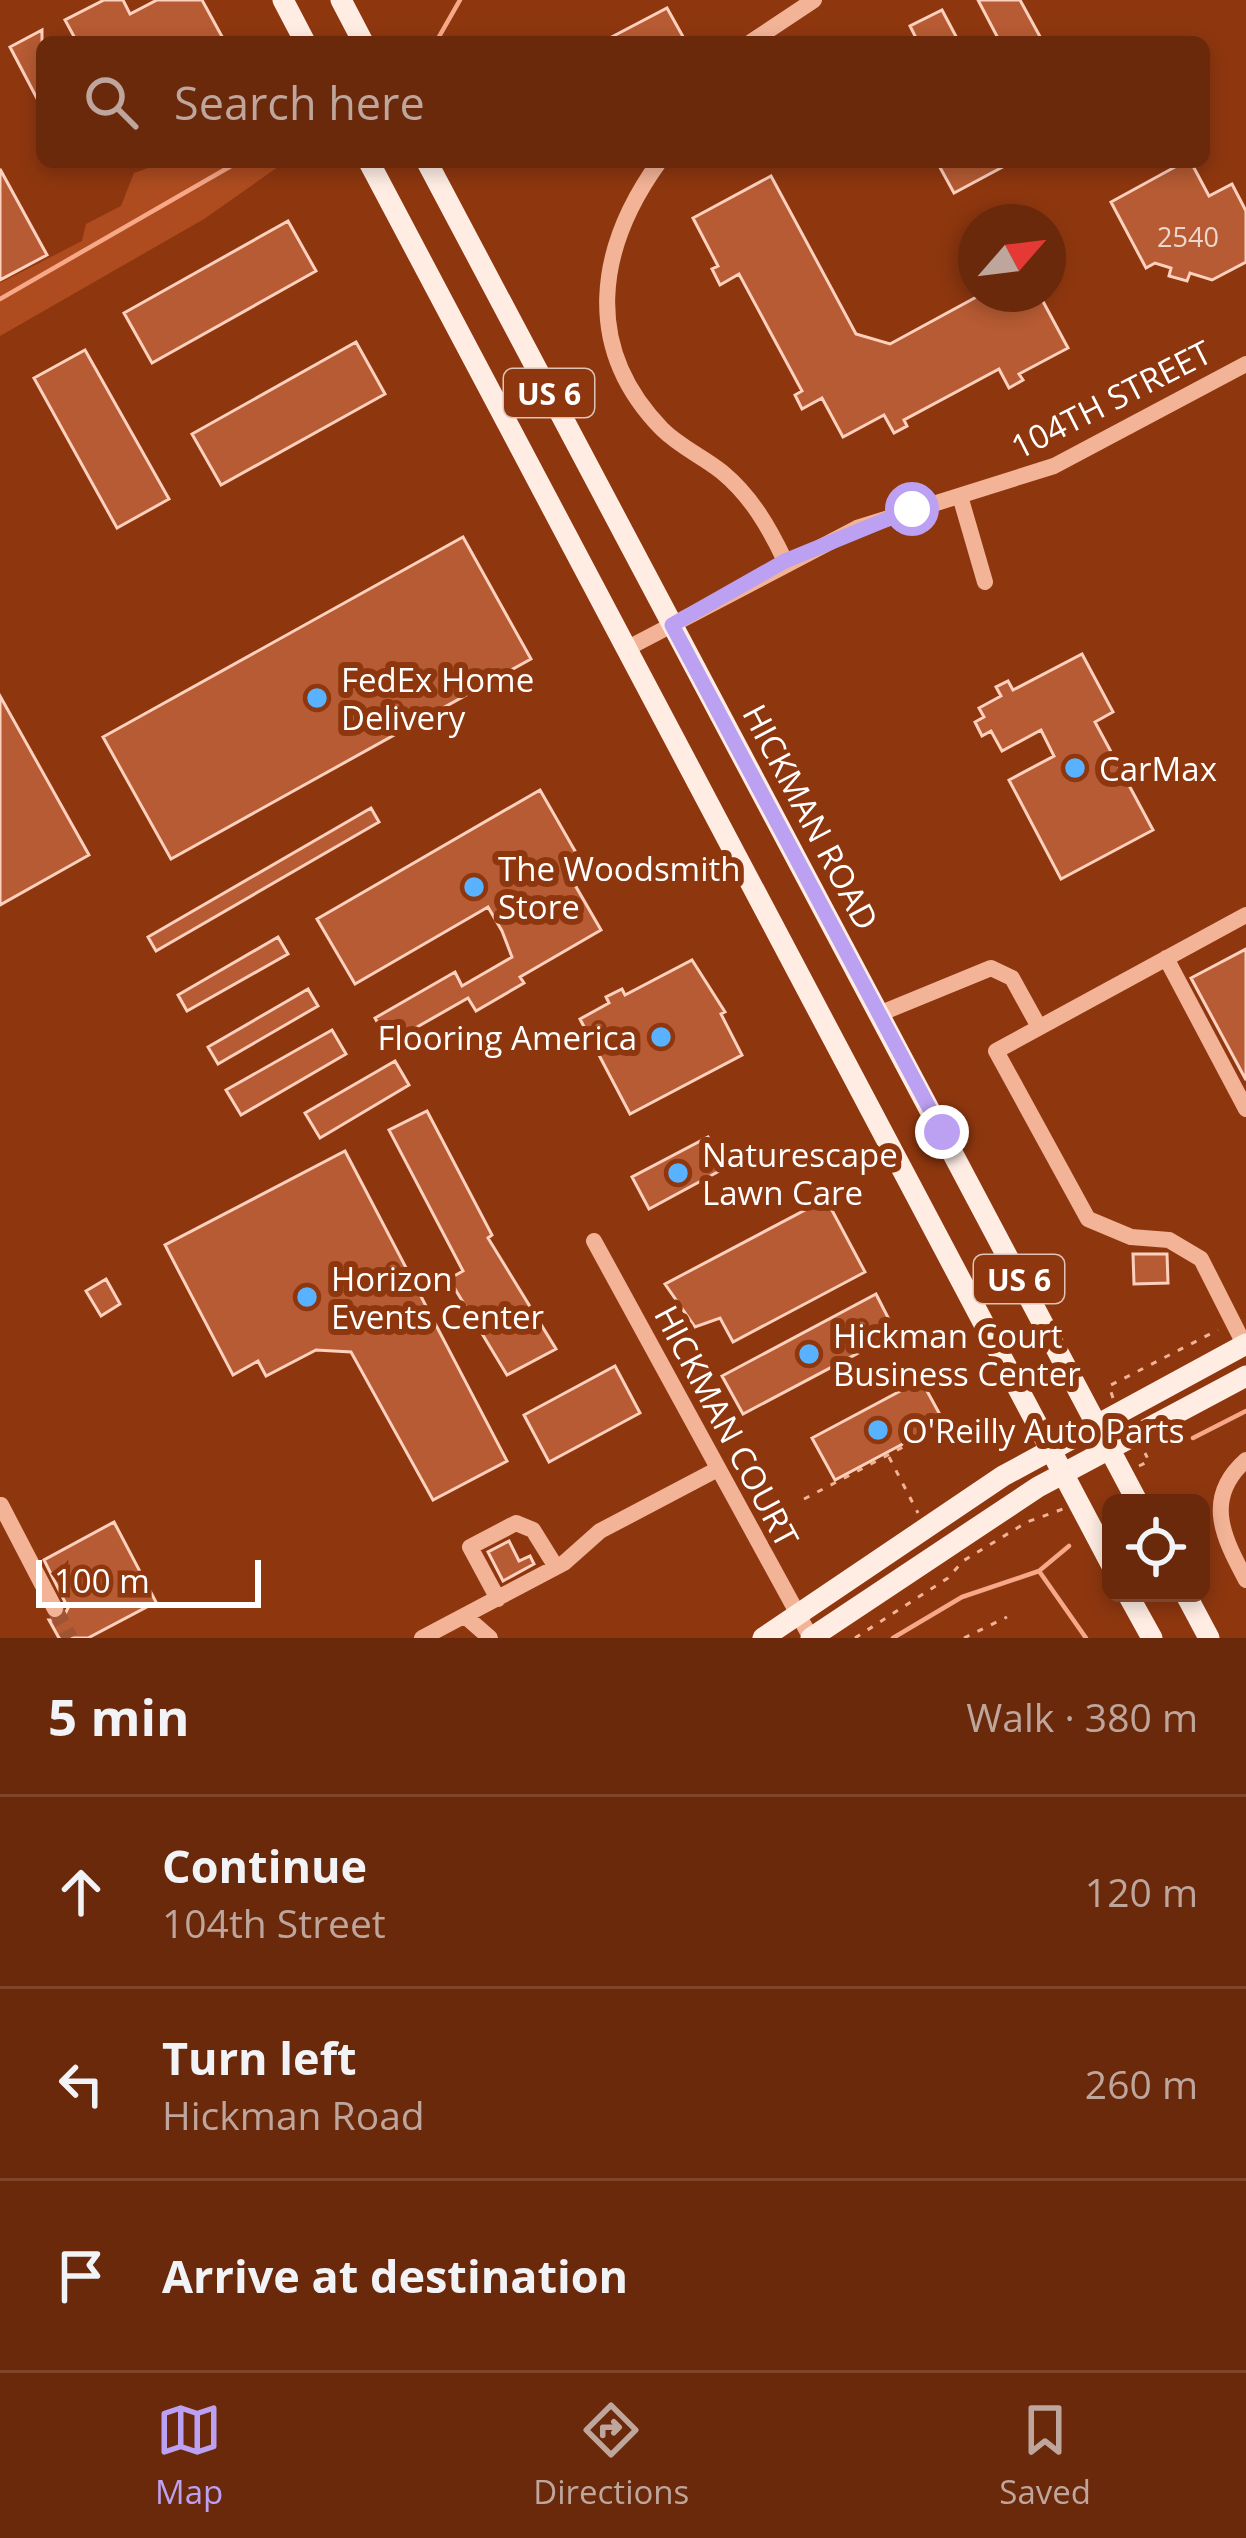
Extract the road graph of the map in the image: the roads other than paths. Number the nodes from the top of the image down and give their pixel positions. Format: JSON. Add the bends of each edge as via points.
{"nodes":[{"id":1,"x":283,"y":0,"type":"edge"},
{"id":2,"x":341,"y":0,"type":"edge"},
{"id":3,"x":814,"y":0,"type":"edge"},
{"id":4,"x":302,"y":36,"type":"edge"},
{"id":5,"x":360,"y":36,"type":"edge"},
{"id":6,"x":760,"y":36,"type":"edge"},
{"id":7,"x":371,"y":168,"type":"edge"},
{"id":8,"x":430,"y":168,"type":"edge"},
{"id":9,"x":655,"y":168,"type":"edge"},
{"id":10,"x":1246,"y":364,"type":"edge"},
{"id":11,"x":960,"y":496,"type":"junction"},
{"id":12,"x":785,"y":561,"type":"junction"},
{"id":13,"x":985,"y":582,"type":"dead end"},
{"id":14,"x":672,"y":625,"type":"junction"},
{"id":15,"x":626,"y":649,"type":"junction"},
{"id":16,"x":1246,"y":915,"type":"edge"},
{"id":17,"x":1166,"y":958,"type":"junction"},
{"id":18,"x":879,"y":1014,"type":"junction"},
{"id":19,"x":1039,"y":1028,"type":"junction"},
{"id":20,"x":1246,"y":1109,"type":"edge"},
{"id":21,"x":594,"y":1241,"type":"dead end"},
{"id":22,"x":1245,"y":1344,"type":"edge"},
{"id":23,"x":1246,"y":1376,"type":"edge"},
{"id":24,"x":1096,"y":1425,"type":"junction"},
{"id":25,"x":1050,"y":1448,"type":"junction"},
{"id":26,"x":1108,"y":1449,"type":"junction"},
{"id":27,"x":1246,"y":1460,"type":"edge"},
{"id":28,"x":716,"y":1470,"type":"junction"},
{"id":29,"x":1064,"y":1473,"type":"junction"},
{"id":30,"x":1133,"y":1494,"type":"edge"},
{"id":31,"x":1,"y":1504,"type":"edge"},
{"id":32,"x":1102,"y":1547,"type":"edge"},
{"id":33,"x":556,"y":1568,"type":"junction"},
{"id":34,"x":1246,"y":1580,"type":"edge"},
{"id":35,"x":498,"y":1599,"type":"junction"},
{"id":36,"x":1132,"y":1602,"type":"edge"},
{"id":37,"x":1190,"y":1602,"type":"edge"},
{"id":38,"x":55,"y":1609,"type":"tunnel mouth"},
{"id":39,"x":465,"y":1616,"type":"junction"},
{"id":40,"x":795,"y":1616,"type":"junction"},
{"id":41,"x":422,"y":1638,"type":"edge"},
{"id":42,"x":490,"y":1638,"type":"edge"},
{"id":43,"x":763,"y":1638,"type":"edge"},
{"id":44,"x":811,"y":1638,"type":"edge"},
{"id":45,"x":1151,"y":1638,"type":"edge"},
{"id":46,"x":1209,"y":1638,"type":"edge"}],
"edges":[{"from":1,"to":4,"type":"main road"},
{"from":2,"to":5,"type":"main road"},
{"from":3,"to":6,"type":"street"},
{"from":7,"to":15,"type":"main road","number":"US 6"},
{"from":8,"to":14,"type":"main road","name":"HICKMAN ROAD","number":"US 6"},
{"from":9,"to":12,"type":"street","via":[[634,197],[608,268],[618,359],[664,431],[750,499]]},
{"from":10,"to":11,"type":"street","name":"104TH STREET","via":[[1054,466]]},
{"from":11,"to":12,"type":"street","name":"104TH STREET"},
{"from":11,"to":13,"type":"street"},
{"from":12,"to":14,"type":"street","name":"104TH STREET"},
{"from":14,"to":15,"type":"street","name":"104TH STREET"},
{"from":14,"to":18,"type":"main road","name":"HICKMAN ROAD","number":"US 6"},
{"from":15,"to":25,"type":"main road","number":"US 6"},
{"from":16,"to":17,"type":"street"},
{"from":17,"to":19,"type":"street"},
{"from":17,"to":20,"type":"street"},
{"from":18,"to":19,"type":"street","via":[[991,968],[1012,978]]},
{"from":18,"to":24,"type":"main road","name":"HICKMAN ROAD","number":"US 6"},
{"from":19,"to":22,"type":"street","via":[[996,1051],[1088,1219],[1131,1237],[1169,1240],[1201,1258]]},
{"from":21,"to":28,"type":"street","name":"HICKMAN COURT"},
{"from":22,"to":24,"type":"main road"},
{"from":23,"to":26,"type":"main road"},
{"from":24,"to":25,"type":"main road"},
{"from":24,"to":26,"type":"main road","name":"HICKMAN ROAD","number":"US 6"},
{"from":25,"to":29,"type":"main road","number":"US 6"},
{"from":25,"to":40,"type":"main road"},
{"from":26,"to":29,"type":"main road"},
{"from":26,"to":30,"type":"main road","name":"HICKMAN ROAD","number":"US 6"},
{"from":27,"to":34,"type":"street","via":[[1222,1491],[1218,1514]]},
{"from":28,"to":33,"type":"street","via":[[600,1531]]},
{"from":28,"to":40,"type":"street","name":"HICKMAN COURT"},
{"from":29,"to":32,"type":"main road","number":"US 6"},
{"from":29,"to":44,"type":"main road"},
{"from":31,"to":38,"type":"street"},
{"from":33,"to":35,"type":"street"},
{"from":33,"to":35,"type":"street","via":[[533,1530],[516,1523],[470,1547]]},
{"from":35,"to":39,"type":"street"},
{"from":36,"to":45,"type":"main road"},
{"from":37,"to":46,"type":"main road"},
{"from":39,"to":41,"type":"street"},
{"from":39,"to":42,"type":"street"},
{"from":40,"to":43,"type":"main road"},
{"from":40,"to":44,"type":"street","name":"HICKMAN COURT"}]}
